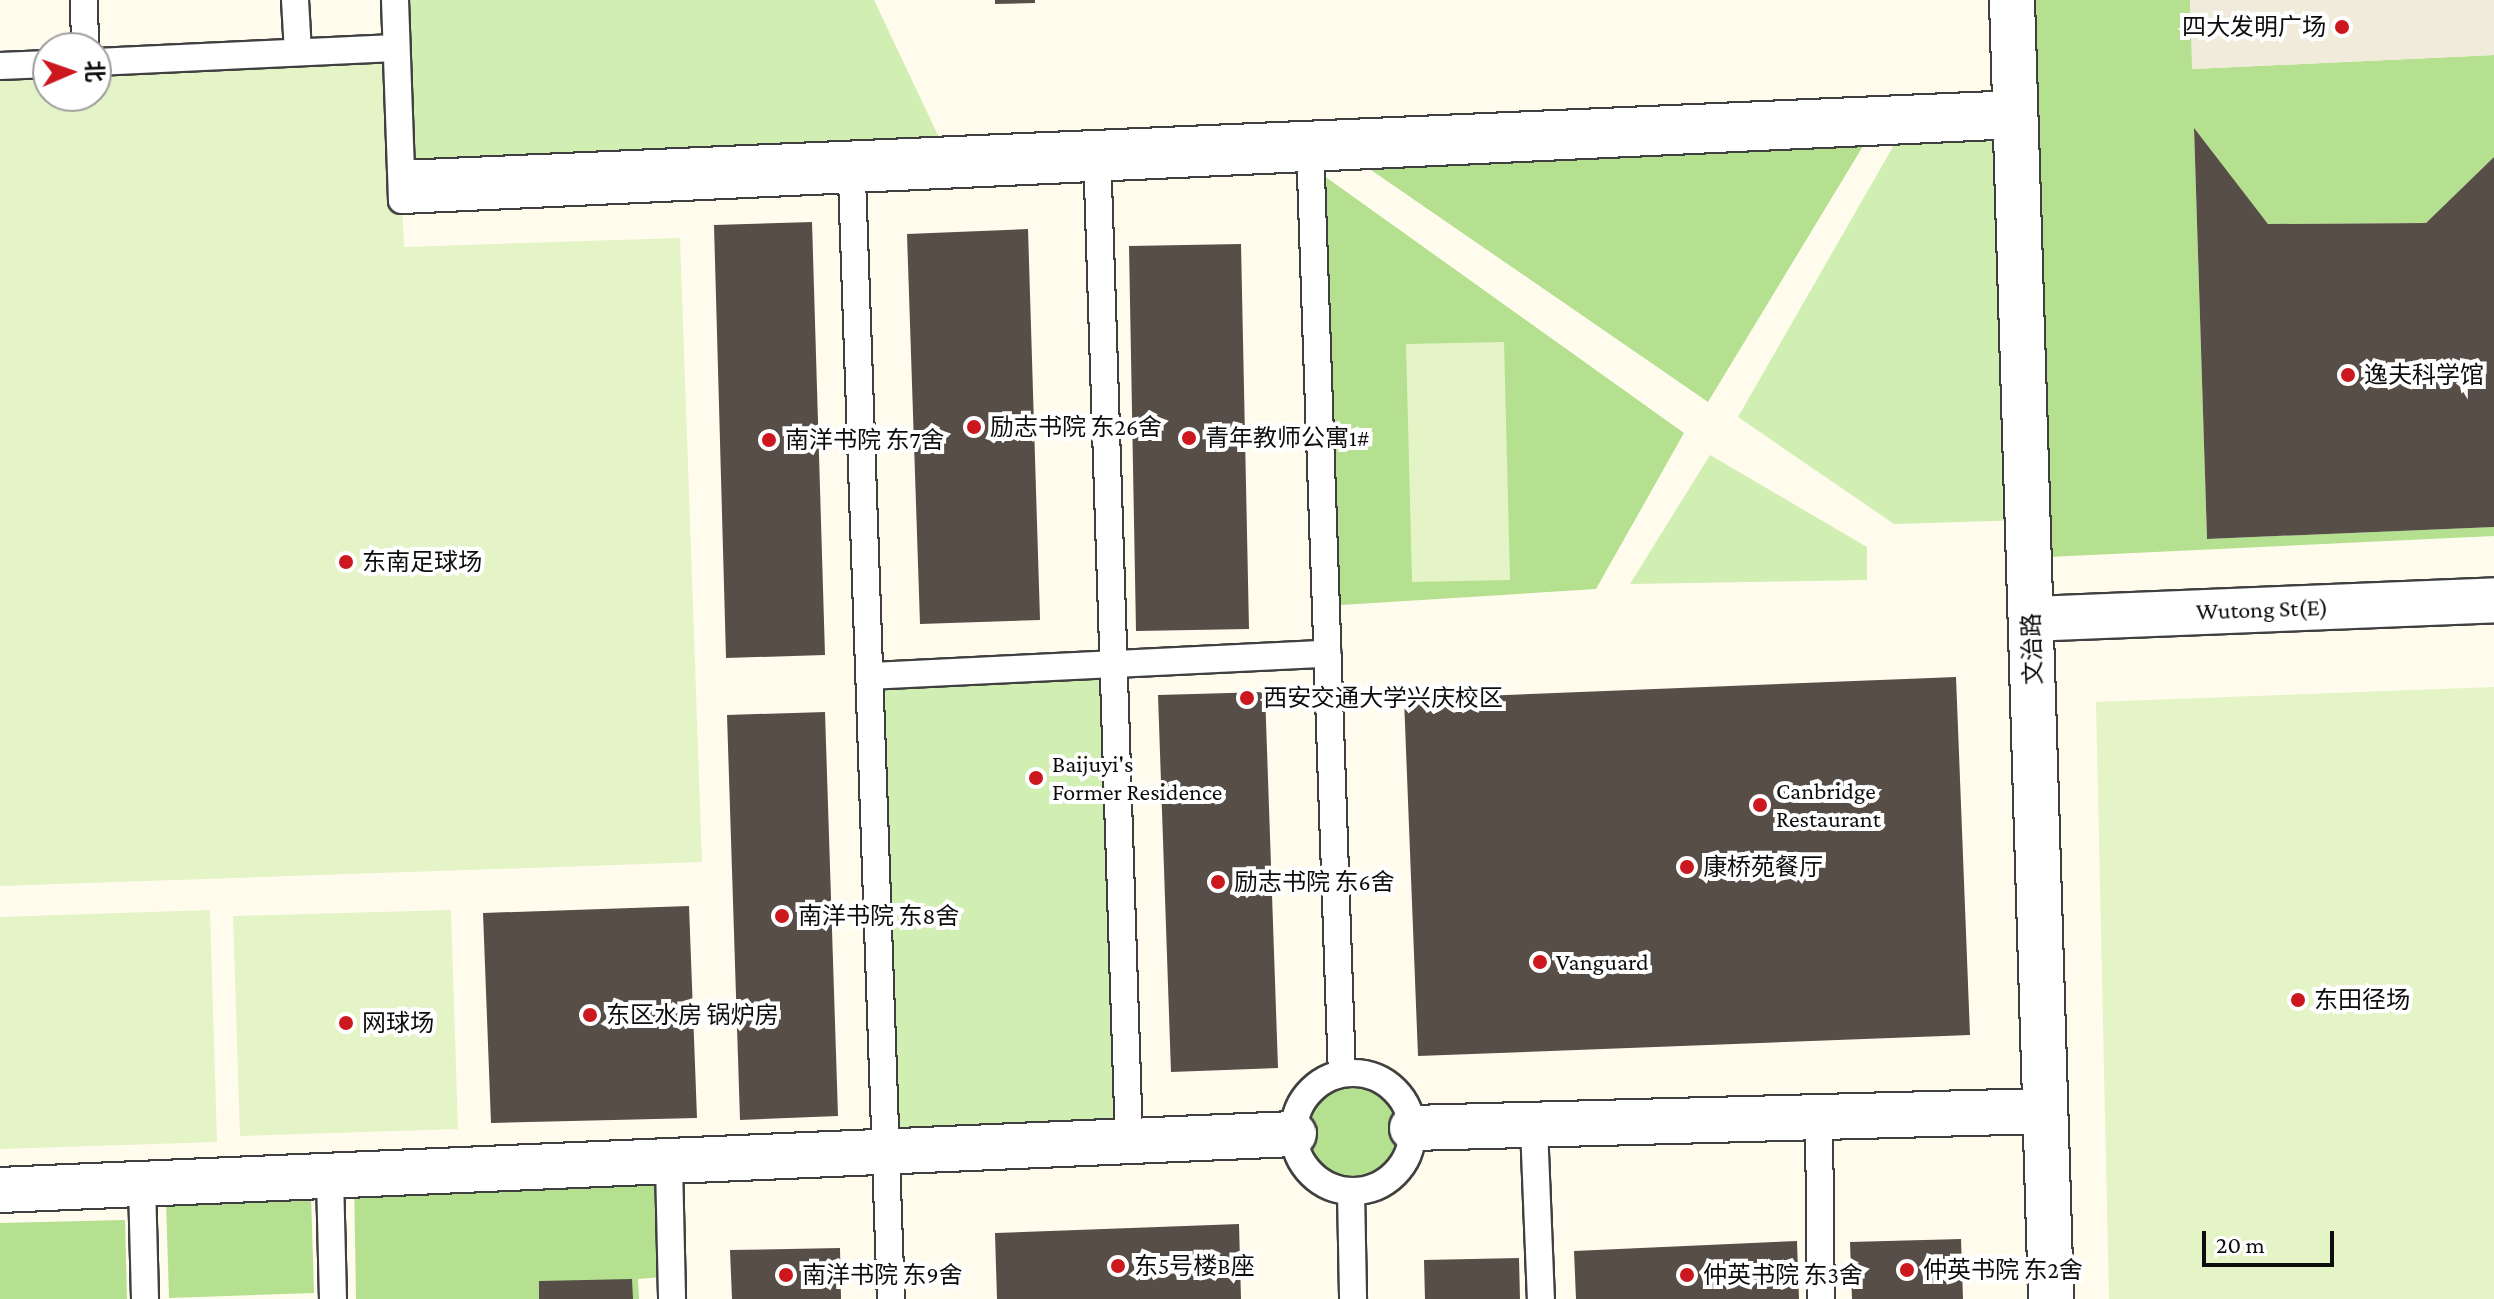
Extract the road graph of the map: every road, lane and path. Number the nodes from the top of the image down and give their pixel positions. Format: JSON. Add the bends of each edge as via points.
{"nodes":[{"id":1,"x":84,"y":0,"type":"edge"},
{"id":2,"x":295,"y":0,"type":"edge"},
{"id":3,"x":395,"y":0,"type":"edge"},
{"id":4,"x":2012,"y":0,"type":"edge"},
{"id":5,"x":85,"y":32,"type":"edge"},
{"id":6,"x":395,"y":48,"type":"junction"},
{"id":7,"x":298,"y":52,"type":"junction"},
{"id":8,"x":112,"y":61,"type":"edge"},
{"id":9,"x":32,"y":65,"type":"edge"},
{"id":10,"x":0,"y":66,"type":"edge"},
{"id":11,"x":2015,"y":114,"type":"junction"},
{"id":12,"x":1310,"y":133,"type":"junction"},
{"id":13,"x":1097,"y":156,"type":"junction"},
{"id":14,"x":1311,"y":161,"type":"junction"},
{"id":15,"x":402,"y":174,"type":"junction"},
{"id":16,"x":852,"y":179,"type":"junction"},
{"id":17,"x":2494,"y":600,"type":"edge"},
{"id":18,"x":2031,"y":619,"type":"junction"},
{"id":19,"x":1327,"y":654,"type":"junction"},
{"id":20,"x":1113,"y":665,"type":"junction"},
{"id":21,"x":870,"y":676,"type":"junction"},
{"id":22,"x":1342,"y":1073,"type":"junction"},
{"id":23,"x":2044,"y":1111,"type":"junction"},
{"id":24,"x":1819,"y":1121,"type":"junction"},
{"id":25,"x":1534,"y":1127,"type":"junction"},
{"id":26,"x":1412,"y":1128,"type":"junction"},
{"id":27,"x":1294,"y":1134,"type":"junction"},
{"id":28,"x":1129,"y":1143,"type":"junction"},
{"id":29,"x":885,"y":1156,"type":"junction"},
{"id":30,"x":669,"y":1164,"type":"junction"},
{"id":31,"x":330,"y":1177,"type":"junction"},
{"id":32,"x":142,"y":1184,"type":"junction"},
{"id":33,"x":0,"y":1190,"type":"edge"},
{"id":34,"x":1351,"y":1191,"type":"junction"},
{"id":35,"x":145,"y":1299,"type":"edge"},
{"id":36,"x":333,"y":1299,"type":"edge"},
{"id":37,"x":672,"y":1299,"type":"edge"},
{"id":38,"x":891,"y":1299,"type":"edge"},
{"id":39,"x":1353,"y":1299,"type":"edge"},
{"id":40,"x":1541,"y":1299,"type":"edge"},
{"id":41,"x":1821,"y":1299,"type":"edge"},
{"id":42,"x":2051,"y":1299,"type":"edge"}],
"edges":[{"from":1,"to":5,"type":"lane"},
{"from":2,"to":7,"type":"lane"},
{"from":3,"to":6,"type":"lane"},
{"from":4,"to":11,"type":"street","name":"文治路"},
{"from":6,"to":7,"type":"lane"},
{"from":6,"to":15,"type":"lane"},
{"from":7,"to":8,"type":"lane"},
{"from":9,"to":10,"type":"lane"},
{"from":11,"to":12,"type":"lane"},
{"from":11,"to":14,"type":"lane"},
{"from":11,"to":18,"type":"street","name":"文治路"},
{"from":12,"to":13,"type":"lane"},
{"from":12,"to":14,"type":"lane"},
{"from":13,"to":14,"type":"lane"},
{"from":13,"to":15,"type":"lane"},
{"from":13,"to":16,"type":"lane"},
{"from":13,"to":20,"type":"lane"},
{"from":14,"to":19,"type":"lane"},
{"from":15,"to":16,"type":"lane","via":[[402,200]]},
{"from":16,"to":21,"type":"lane"},
{"from":17,"to":18,"type":"street","name":"Wutong St(E)"},
{"from":18,"to":23,"type":"street","name":"文治路"},
{"from":19,"to":20,"type":"lane"},
{"from":19,"to":22,"type":"lane"},
{"from":20,"to":21,"type":"lane"},
{"from":20,"to":28,"type":"lane"},
{"from":21,"to":29,"type":"lane"},
{"from":22,"to":26,"type":"lane","via":[[1387,1083],[1405,1105]]},
{"from":22,"to":27,"type":"lane","via":[[1309,1092]]},
{"from":23,"to":24,"type":"street"},
{"from":23,"to":42,"type":"street","name":"文治路"},
{"from":24,"to":25,"type":"street"},
{"from":24,"to":41,"type":"lane"},
{"from":25,"to":26,"type":"street"},
{"from":25,"to":40,"type":"lane"},
{"from":26,"to":34,"type":"lane","via":[[1397,1172]]},
{"from":27,"to":28,"type":"street"},
{"from":27,"to":34,"type":"lane","via":[[1307,1169]]},
{"from":28,"to":29,"type":"street"},
{"from":29,"to":30,"type":"street"},
{"from":29,"to":38,"type":"lane"},
{"from":30,"to":31,"type":"street"},
{"from":30,"to":37,"type":"lane"},
{"from":31,"to":32,"type":"street"},
{"from":31,"to":36,"type":"lane"},
{"from":32,"to":33,"type":"street"},
{"from":32,"to":35,"type":"lane"},
{"from":34,"to":39,"type":"lane"}]}
